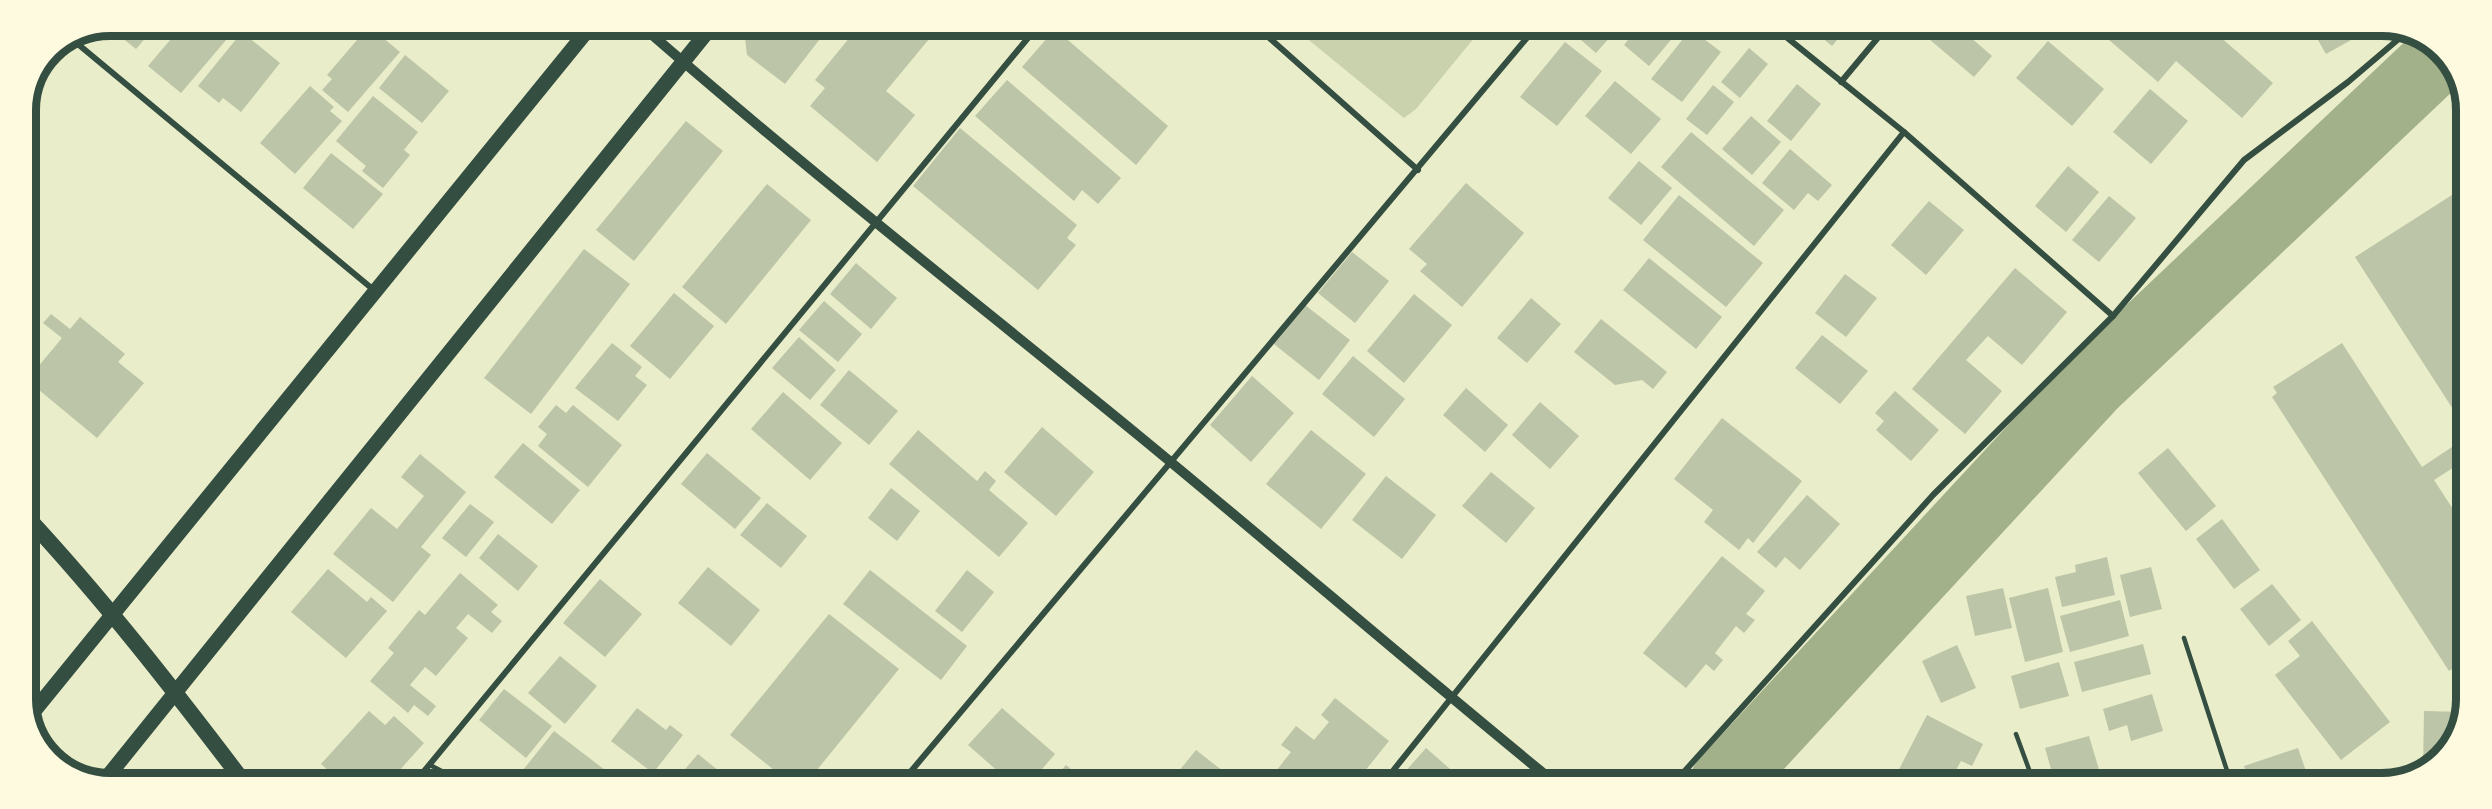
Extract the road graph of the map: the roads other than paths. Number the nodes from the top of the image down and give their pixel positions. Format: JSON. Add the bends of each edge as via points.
{"nodes":[{"id":1,"x":583,"y":36,"type":"edge"},
{"id":2,"x":653,"y":36,"type":"edge"},
{"id":3,"x":704,"y":36,"type":"edge"},
{"id":4,"x":1030,"y":36,"type":"edge"},
{"id":5,"x":1267,"y":36,"type":"edge"},
{"id":6,"x":1529,"y":36,"type":"edge"},
{"id":7,"x":1785,"y":36,"type":"edge"},
{"id":8,"x":1879,"y":36,"type":"edge"},
{"id":9,"x":2399,"y":39,"type":"edge"},
{"id":10,"x":78,"y":44,"type":"edge"},
{"id":11,"x":683,"y":62,"type":"junction"},
{"id":12,"x":1841,"y":82,"type":"junction"},
{"id":13,"x":1904,"y":132,"type":"junction"},
{"id":14,"x":1418,"y":170,"type":"junction"},
{"id":15,"x":877,"y":221,"type":"junction"},
{"id":16,"x":375,"y":291,"type":"junction"},
{"id":17,"x":2113,"y":316,"type":"junction"},
{"id":18,"x":1170,"y":461,"type":"junction"},
{"id":19,"x":36,"y":527,"type":"edge"},
{"id":20,"x":112,"y":614,"type":"junction"},
{"id":21,"x":2184,"y":638,"type":"dead end"},
{"id":22,"x":176,"y":693,"type":"junction"},
{"id":23,"x":1451,"y":699,"type":"junction"},
{"id":24,"x":36,"y":708,"type":"edge"},
{"id":25,"x":2016,"y":734,"type":"dead end"},
{"id":26,"x":430,"y":765,"type":"junction"},
{"id":27,"x":111,"y":773,"type":"edge"},
{"id":28,"x":237,"y":773,"type":"edge"},
{"id":29,"x":423,"y":773,"type":"edge"},
{"id":30,"x":446,"y":773,"type":"edge"},
{"id":31,"x":910,"y":773,"type":"edge"},
{"id":32,"x":1391,"y":773,"type":"edge"},
{"id":33,"x":1543,"y":773,"type":"edge"},
{"id":34,"x":1683,"y":773,"type":"edge"},
{"id":35,"x":2030,"y":773,"type":"edge"},
{"id":36,"x":2228,"y":773,"type":"edge"}],
"edges":[{"from":1,"to":16,"type":"main road"},
{"from":2,"to":11,"type":"street"},
{"from":3,"to":11,"type":"main road"},
{"from":4,"to":15,"type":"street"},
{"from":5,"to":14,"type":"street"},
{"from":6,"to":14,"type":"street"},
{"from":7,"to":12,"type":"street"},
{"from":8,"to":12,"type":"street"},
{"from":9,"to":17,"type":"street","via":[[2244,160]]},
{"from":10,"to":16,"type":"street"},
{"from":11,"to":15,"type":"street"},
{"from":11,"to":22,"type":"main road"},
{"from":12,"to":13,"type":"street"},
{"from":13,"to":17,"type":"street"},
{"from":13,"to":23,"type":"street"},
{"from":14,"to":18,"type":"street"},
{"from":15,"to":18,"type":"street"},
{"from":15,"to":26,"type":"street"},
{"from":16,"to":20,"type":"main road"},
{"from":17,"to":34,"type":"street","via":[[1933,495]]},
{"from":18,"to":23,"type":"street"},
{"from":18,"to":31,"type":"street"},
{"from":19,"to":20,"type":"highway"},
{"from":20,"to":22,"type":"highway"},
{"from":20,"to":24,"type":"main road"},
{"from":21,"to":36,"type":"lane"},
{"from":22,"to":27,"type":"main road"},
{"from":22,"to":28,"type":"highway"},
{"from":23,"to":32,"type":"street"},
{"from":23,"to":33,"type":"street"},
{"from":25,"to":35,"type":"lane"},
{"from":26,"to":29,"type":"street"},
{"from":26,"to":30,"type":"lane"}]}
